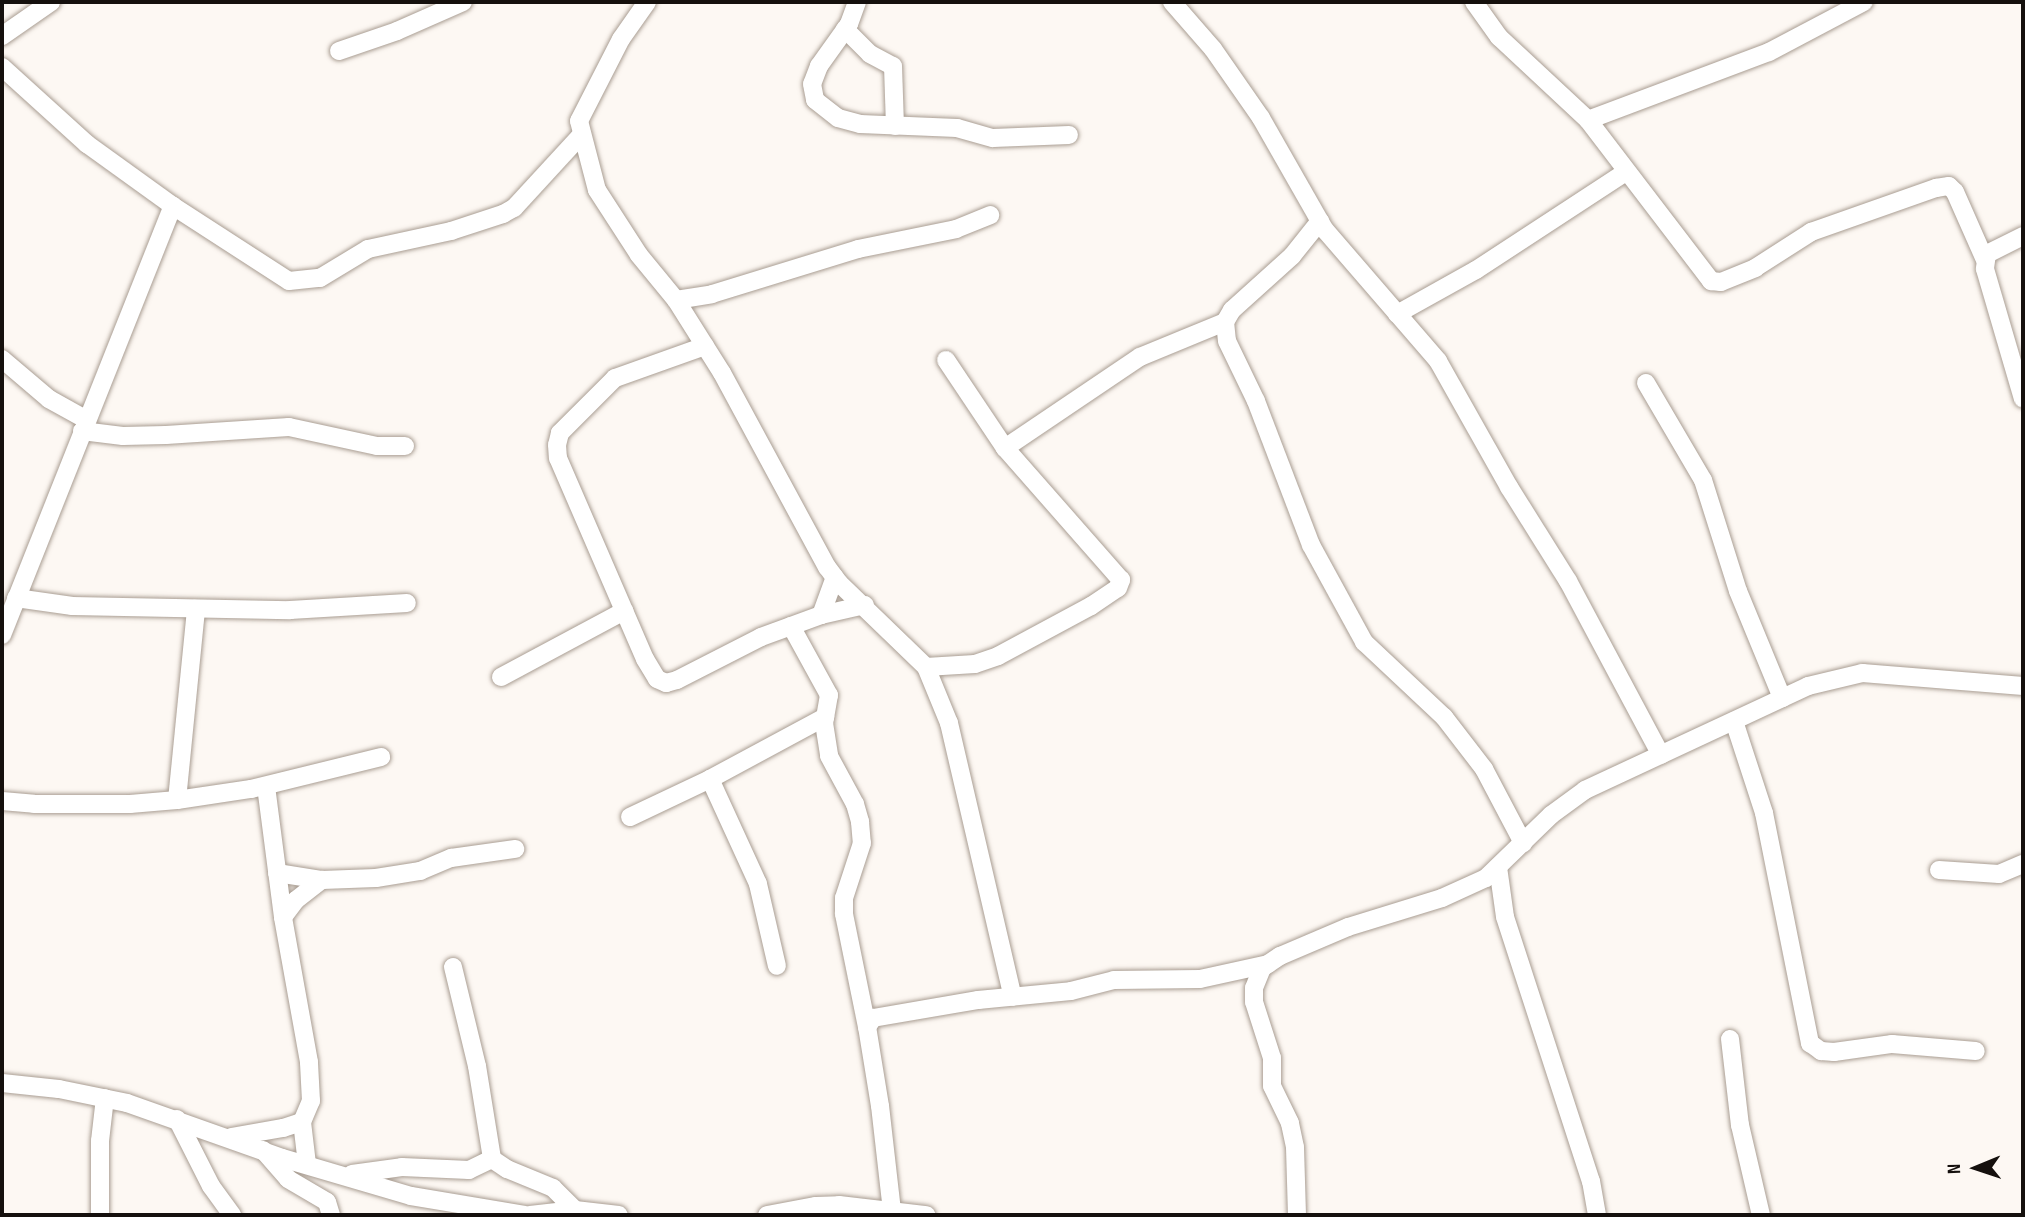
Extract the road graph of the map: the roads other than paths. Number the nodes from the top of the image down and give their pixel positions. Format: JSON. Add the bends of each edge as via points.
{"nodes":[{"id":1,"x":51,"y":2,"type":"edge"},
{"id":2,"x":463,"y":2,"type":"edge"},
{"id":3,"x":647,"y":2,"type":"edge"},
{"id":4,"x":857,"y":2,"type":"edge"},
{"id":5,"x":1172,"y":2,"type":"edge"},
{"id":6,"x":1474,"y":2,"type":"edge"},
{"id":7,"x":1864,"y":2,"type":"edge"},
{"id":8,"x":845,"y":29,"type":"junction"},
{"id":9,"x":2,"y":36,"type":"edge"},
{"id":10,"x":339,"y":51,"type":"dead end"},
{"id":11,"x":2,"y":67,"type":"edge"},
{"id":12,"x":1588,"y":120,"type":"junction"},
{"id":13,"x":895,"y":125,"type":"junction"},
{"id":14,"x":582,"y":134,"type":"junction"},
{"id":15,"x":1069,"y":135,"type":"dead end"},
{"id":16,"x":1626,"y":172,"type":"junction"},
{"id":17,"x":173,"y":206,"type":"junction"},
{"id":18,"x":990,"y":215,"type":"dead end"},
{"id":19,"x":1320,"y":221,"type":"junction"},
{"id":20,"x":2023,"y":236,"type":"edge"},
{"id":21,"x":1985,"y":260,"type":"junction"},
{"id":22,"x":676,"y":300,"type":"junction"},
{"id":23,"x":1397,"y":314,"type":"junction"},
{"id":24,"x":1225,"y":322,"type":"junction"},
{"id":25,"x":705,"y":346,"type":"junction"},
{"id":26,"x":2,"y":359,"type":"edge"},
{"id":27,"x":946,"y":360,"type":"dead end"},
{"id":28,"x":1646,"y":383,"type":"dead end"},
{"id":29,"x":2023,"y":399,"type":"edge"},
{"id":30,"x":85,"y":425,"type":"junction"},
{"id":31,"x":405,"y":446,"type":"dead end"},
{"id":32,"x":1005,"y":448,"type":"junction"},
{"id":33,"x":835,"y":577,"type":"junction"},
{"id":34,"x":16,"y":598,"type":"junction"},
{"id":35,"x":407,"y":603,"type":"dead end"},
{"id":36,"x":865,"y":605,"type":"junction"},
{"id":37,"x":196,"y":609,"type":"junction"},
{"id":38,"x":624,"y":611,"type":"junction"},
{"id":39,"x":821,"y":615,"type":"junction"},
{"id":40,"x":791,"y":625,"type":"junction"},
{"id":41,"x":2,"y":635,"type":"edge"},
{"id":42,"x":926,"y":667,"type":"junction"},
{"id":43,"x":500,"y":677,"type":"dead end"},
{"id":44,"x":2023,"y":687,"type":"edge"},
{"id":45,"x":1783,"y":698,"type":"junction"},
{"id":46,"x":825,"y":717,"type":"junction"},
{"id":47,"x":1734,"y":720,"type":"junction"},
{"id":48,"x":1661,"y":755,"type":"junction"},
{"id":49,"x":381,"y":757,"type":"dead end"},
{"id":50,"x":710,"y":779,"type":"junction"},
{"id":51,"x":266,"y":786,"type":"junction"},
{"id":52,"x":177,"y":800,"type":"junction"},
{"id":53,"x":2,"y":801,"type":"edge"},
{"id":54,"x":630,"y":817,"type":"dead end"},
{"id":55,"x":1523,"y":843,"type":"junction"},
{"id":56,"x":515,"y":849,"type":"dead end"},
{"id":57,"x":2023,"y":864,"type":"edge"},
{"id":58,"x":1498,"y":867,"type":"junction"},
{"id":59,"x":1939,"y":870,"type":"dead end"},
{"id":60,"x":277,"y":873,"type":"junction"},
{"id":61,"x":322,"y":880,"type":"junction"},
{"id":62,"x":283,"y":917,"type":"junction"},
{"id":63,"x":1268,"y":964,"type":"junction"},
{"id":64,"x":777,"y":966,"type":"dead end"},
{"id":65,"x":453,"y":967,"type":"dead end"},
{"id":66,"x":1013,"y":996,"type":"junction"},
{"id":67,"x":867,"y":1027,"type":"junction"},
{"id":68,"x":1730,"y":1039,"type":"dead end"},
{"id":69,"x":1976,"y":1051,"type":"dead end"},
{"id":70,"x":2,"y":1083,"type":"edge"},
{"id":71,"x":105,"y":1098,"type":"junction"},
{"id":72,"x":177,"y":1119,"type":"junction"},
{"id":73,"x":302,"y":1122,"type":"junction"},
{"id":74,"x":231,"y":1138,"type":"junction"},
{"id":75,"x":263,"y":1150,"type":"junction"},
{"id":76,"x":492,"y":1159,"type":"junction"},
{"id":77,"x":307,"y":1164,"type":"junction"},
{"id":78,"x":347,"y":1175,"type":"junction"},
{"id":79,"x":575,"y":1210,"type":"junction"},
{"id":80,"x":892,"y":1212,"type":"junction"},
{"id":81,"x":600,"y":1214,"type":"edge"},
{"id":82,"x":100,"y":1215,"type":"edge"},
{"id":83,"x":233,"y":1215,"type":"edge"},
{"id":84,"x":331,"y":1215,"type":"edge"},
{"id":85,"x":524,"y":1215,"type":"edge"},
{"id":86,"x":530,"y":1215,"type":"edge"},
{"id":87,"x":619,"y":1215,"type":"edge"},
{"id":88,"x":767,"y":1215,"type":"edge"},
{"id":89,"x":926,"y":1215,"type":"edge"},
{"id":90,"x":1297,"y":1215,"type":"edge"},
{"id":91,"x":1597,"y":1215,"type":"edge"},
{"id":92,"x":1761,"y":1215,"type":"edge"}],
"edges":[{"from":1,"to":9,"type":"street"},
{"from":2,"to":10,"type":"street"},
{"from":3,"to":14,"type":"street","via":[[621,39],[579,121]]},
{"from":4,"to":8,"type":"street"},
{"from":5,"to":19,"type":"street","via":[[1213,49],[1261,118]]},
{"from":6,"to":12,"type":"street","via":[[1499,37]]},
{"from":7,"to":12,"type":"street","via":[[1769,52]]},
{"from":8,"to":13,"type":"street","via":[[870,54],[893,66]]},
{"from":8,"to":13,"type":"street","via":[[819,66],[812,84],[815,100],[838,118]]},
{"from":11,"to":17,"type":"street","via":[[87,144]]},
{"from":12,"to":16,"type":"street"},
{"from":13,"to":15,"type":"street","via":[[957,128],[993,138]]},
{"from":14,"to":17,"type":"street","via":[[514,208],[503,214],[368,249],[320,278],[306,281],[289,281]]},
{"from":14,"to":22,"type":"street","via":[[597,190]]},
{"from":16,"to":21,"type":"street","via":[[1711,281],[1721,282],[1755,268],[1811,232],[1950,186]]},
{"from":16,"to":23,"type":"street","via":[[1476,270]]},
{"from":17,"to":30,"type":"street"},
{"from":18,"to":22,"type":"street","via":[[945,232],[858,249],[712,294]]},
{"from":19,"to":23,"type":"street"},
{"from":19,"to":24,"type":"street","via":[[1292,256],[1232,310]]},
{"from":20,"to":21,"type":"street","via":[[1987,254]]},
{"from":21,"to":29,"type":"street"},
{"from":22,"to":25,"type":"street"},
{"from":23,"to":48,"type":"street","via":[[1438,361],[1464,401]]},
{"from":24,"to":32,"type":"street","via":[[1140,357]]},
{"from":24,"to":55,"type":"street","via":[[1227,341],[1256,401],[1311,545],[1364,642],[1444,717],[1484,769]]},
{"from":25,"to":33,"type":"street"},
{"from":25,"to":38,"type":"street","via":[[615,378],[560,433],[558,458]]},
{"from":26,"to":30,"type":"street"},
{"from":27,"to":32,"type":"street"},
{"from":28,"to":45,"type":"street","via":[[1703,480],[1738,591]]},
{"from":30,"to":31,"type":"street","via":[[123,436],[289,427],[377,446]]},
{"from":30,"to":34,"type":"street"},
{"from":32,"to":42,"type":"street","via":[[1121,580],[1118,588],[1091,607],[998,656],[975,664]]},
{"from":33,"to":36,"type":"street"},
{"from":33,"to":39,"type":"street"},
{"from":34,"to":37,"type":"street","via":[[72,606]]},
{"from":34,"to":41,"type":"street"},
{"from":35,"to":37,"type":"street","via":[[290,610]]},
{"from":36,"to":39,"type":"street"},
{"from":36,"to":42,"type":"street"},
{"from":37,"to":52,"type":"street"},
{"from":38,"to":40,"type":"street","via":[[645,659],[657,679],[666,683]]},
{"from":38,"to":43,"type":"street"},
{"from":39,"to":40,"type":"street"},
{"from":40,"to":46,"type":"street","via":[[829,695]]},
{"from":42,"to":66,"type":"street","via":[[949,723]]},
{"from":44,"to":45,"type":"street","via":[[1862,673],[1834,678]]},
{"from":45,"to":47,"type":"street"},
{"from":46,"to":50,"type":"street"},
{"from":46,"to":67,"type":"street","via":[[829,756],[860,822],[862,843],[844,898],[844,914]]},
{"from":47,"to":48,"type":"street"},
{"from":47,"to":69,"type":"street","via":[[1764,813],[1810,1044],[1834,1052],[1892,1044]]},
{"from":48,"to":55,"type":"street","via":[[1585,790]]},
{"from":49,"to":51,"type":"street"},
{"from":50,"to":54,"type":"street"},
{"from":50,"to":64,"type":"street","via":[[758,884]]},
{"from":51,"to":52,"type":"street"},
{"from":51,"to":60,"type":"street"},
{"from":52,"to":53,"type":"street","via":[[131,804]]},
{"from":55,"to":58,"type":"street"},
{"from":56,"to":61,"type":"street","via":[[451,858],[400,875]]},
{"from":57,"to":59,"type":"street","via":[[1998,873]]},
{"from":58,"to":63,"type":"street","via":[[1486,878],[1443,898],[1348,927]]},
{"from":58,"to":91,"type":"street","via":[[1505,917],[1591,1181]]},
{"from":60,"to":61,"type":"street"},
{"from":60,"to":62,"type":"street"},
{"from":61,"to":62,"type":"street","via":[[304,891]]},
{"from":62,"to":73,"type":"street","via":[[312,1086]]},
{"from":63,"to":66,"type":"street","via":[[1200,979],[1114,980],[1071,991]]},
{"from":63,"to":90,"type":"street","via":[[1257,977],[1254,1002],[1272,1058],[1272,1086],[1290,1123],[1295,1147]]},
{"from":65,"to":76,"type":"street","via":[[477,1066]]},
{"from":66,"to":67,"type":"street","via":[[883,1015],[873,1018]]},
{"from":67,"to":80,"type":"street"},
{"from":68,"to":92,"type":"street","via":[[1740,1125]]},
{"from":70,"to":71,"type":"street"},
{"from":71,"to":72,"type":"street"},
{"from":71,"to":82,"type":"street"},
{"from":72,"to":74,"type":"street"},
{"from":72,"to":83,"type":"street","via":[[211,1186]]},
{"from":73,"to":74,"type":"street"},
{"from":73,"to":77,"type":"street"},
{"from":74,"to":75,"type":"street"},
{"from":75,"to":77,"type":"street"},
{"from":75,"to":84,"type":"street","via":[[288,1180],[327,1202]]},
{"from":76,"to":78,"type":"street","via":[[468,1170],[402,1167]]},
{"from":76,"to":79,"type":"street","via":[[553,1188]]},
{"from":77,"to":78,"type":"street"},
{"from":78,"to":85,"type":"street","via":[[411,1196]]},
{"from":79,"to":81,"type":"street"},
{"from":79,"to":86,"type":"street"},
{"from":80,"to":88,"type":"street","via":[[839,1205]]},
{"from":80,"to":89,"type":"street"},
{"from":81,"to":87,"type":"street"}]}
